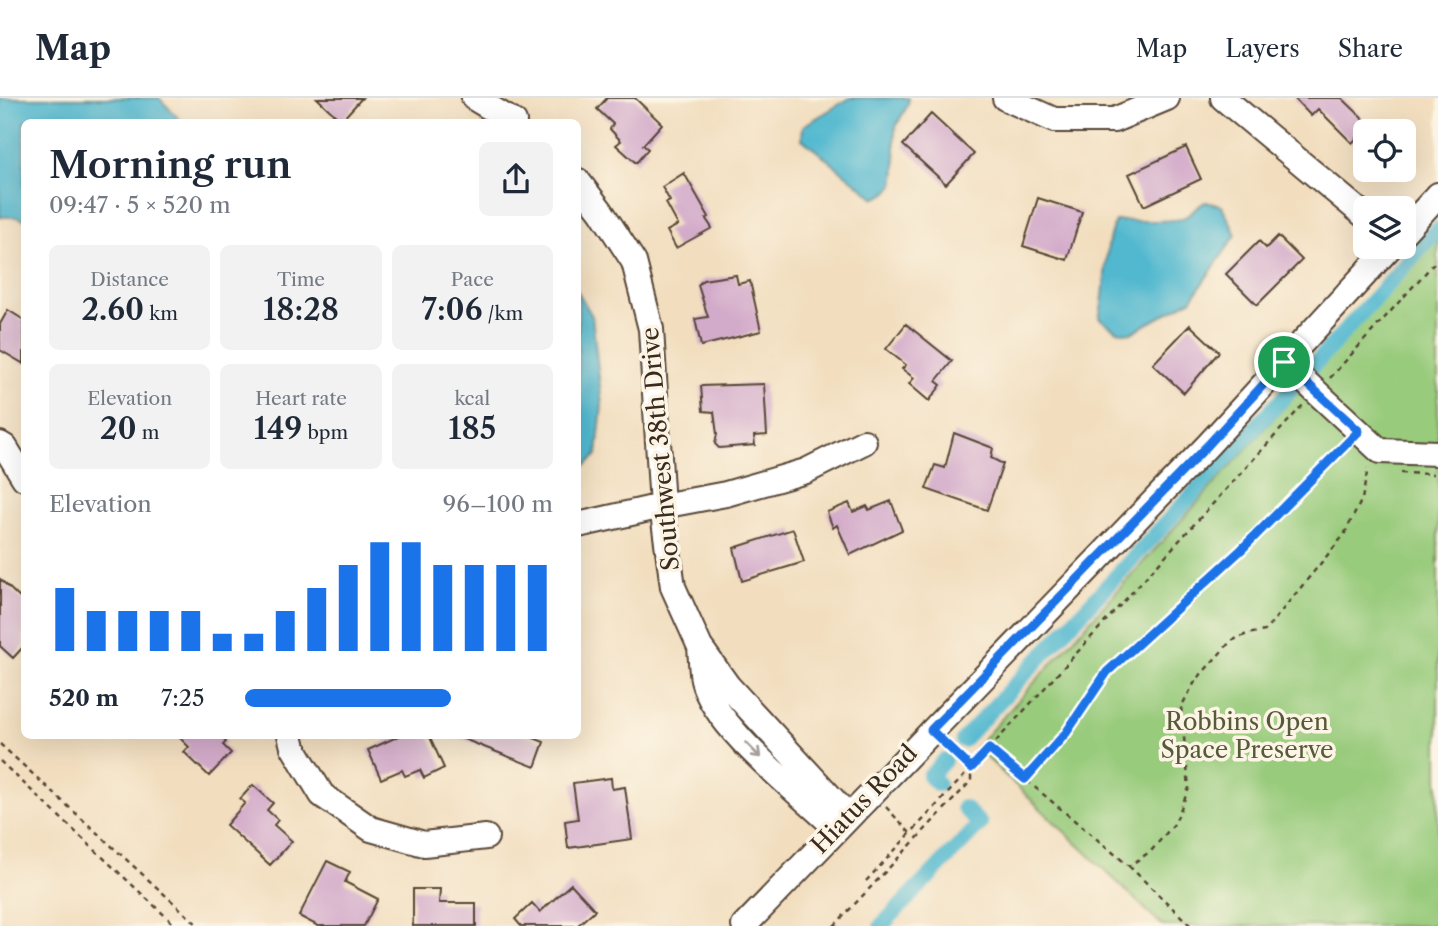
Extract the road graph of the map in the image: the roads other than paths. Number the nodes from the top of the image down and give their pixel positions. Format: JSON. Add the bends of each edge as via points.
{"nodes":[{"id":1,"x":474,"y":98,"type":"edge"},
{"id":2,"x":1005,"y":98,"type":"edge"},
{"id":3,"x":1167,"y":98,"type":"edge"},
{"id":4,"x":1223,"y":98,"type":"edge"},
{"id":5,"x":509,"y":119,"type":"edge"},
{"id":6,"x":581,"y":185,"type":"edge"},
{"id":7,"x":1438,"y":195,"type":"edge"},
{"id":8,"x":1353,"y":206,"type":"edge"},
{"id":9,"x":1416,"y":219,"type":"edge"},
{"id":10,"x":1379,"y":259,"type":"edge"},
{"id":11,"x":1284,"y":362,"type":"junction"},
{"id":12,"x":864,"y":442,"type":"dead end"},
{"id":13,"x":0,"y":444,"type":"edge"},
{"id":14,"x":1438,"y":453,"type":"edge"},
{"id":15,"x":21,"y":473,"type":"edge"},
{"id":16,"x":662,"y":506,"type":"junction"},
{"id":17,"x":581,"y":525,"type":"edge"},
{"id":18,"x":700,"y":647,"type":"junction"},
{"id":19,"x":291,"y":739,"type":"edge"},
{"id":20,"x":842,"y":822,"type":"junction"},
{"id":21,"x":486,"y":837,"type":"dead end"},
{"id":22,"x":744,"y":926,"type":"edge"}],
"edges":[{"from":1,"to":5,"type":"street"},
{"from":2,"to":3,"type":"street","via":[[1054,120],[1114,120]]},
{"from":4,"to":8,"type":"street"},
{"from":6,"to":16,"type":"street","name":"Southwest 38th Drive","via":[[634,262],[648,316]]},
{"from":7,"to":9,"type":"street"},
{"from":10,"to":11,"type":"street","name":"Hiatus Road"},
{"from":11,"to":14,"type":"street","via":[[1381,451]]},
{"from":11,"to":20,"type":"street","name":"Hiatus Road"},
{"from":12,"to":16,"type":"street","via":[[806,471]]},
{"from":13,"to":15,"type":"street"},
{"from":16,"to":17,"type":"street"},
{"from":16,"to":18,"type":"street","name":"Southwest 38th Drive","via":[[673,587]]},
{"from":18,"to":20,"type":"street","name":"Southwest 38th Drive"},
{"from":18,"to":20,"type":"street","name":"Southwest 38th Drive","one_way":true,"via":[[704,682],[719,713],[751,749]]},
{"from":19,"to":21,"type":"street","via":[[322,795],[371,829],[424,844]]},
{"from":20,"to":22,"type":"street","name":"Hiatus Road"}]}
